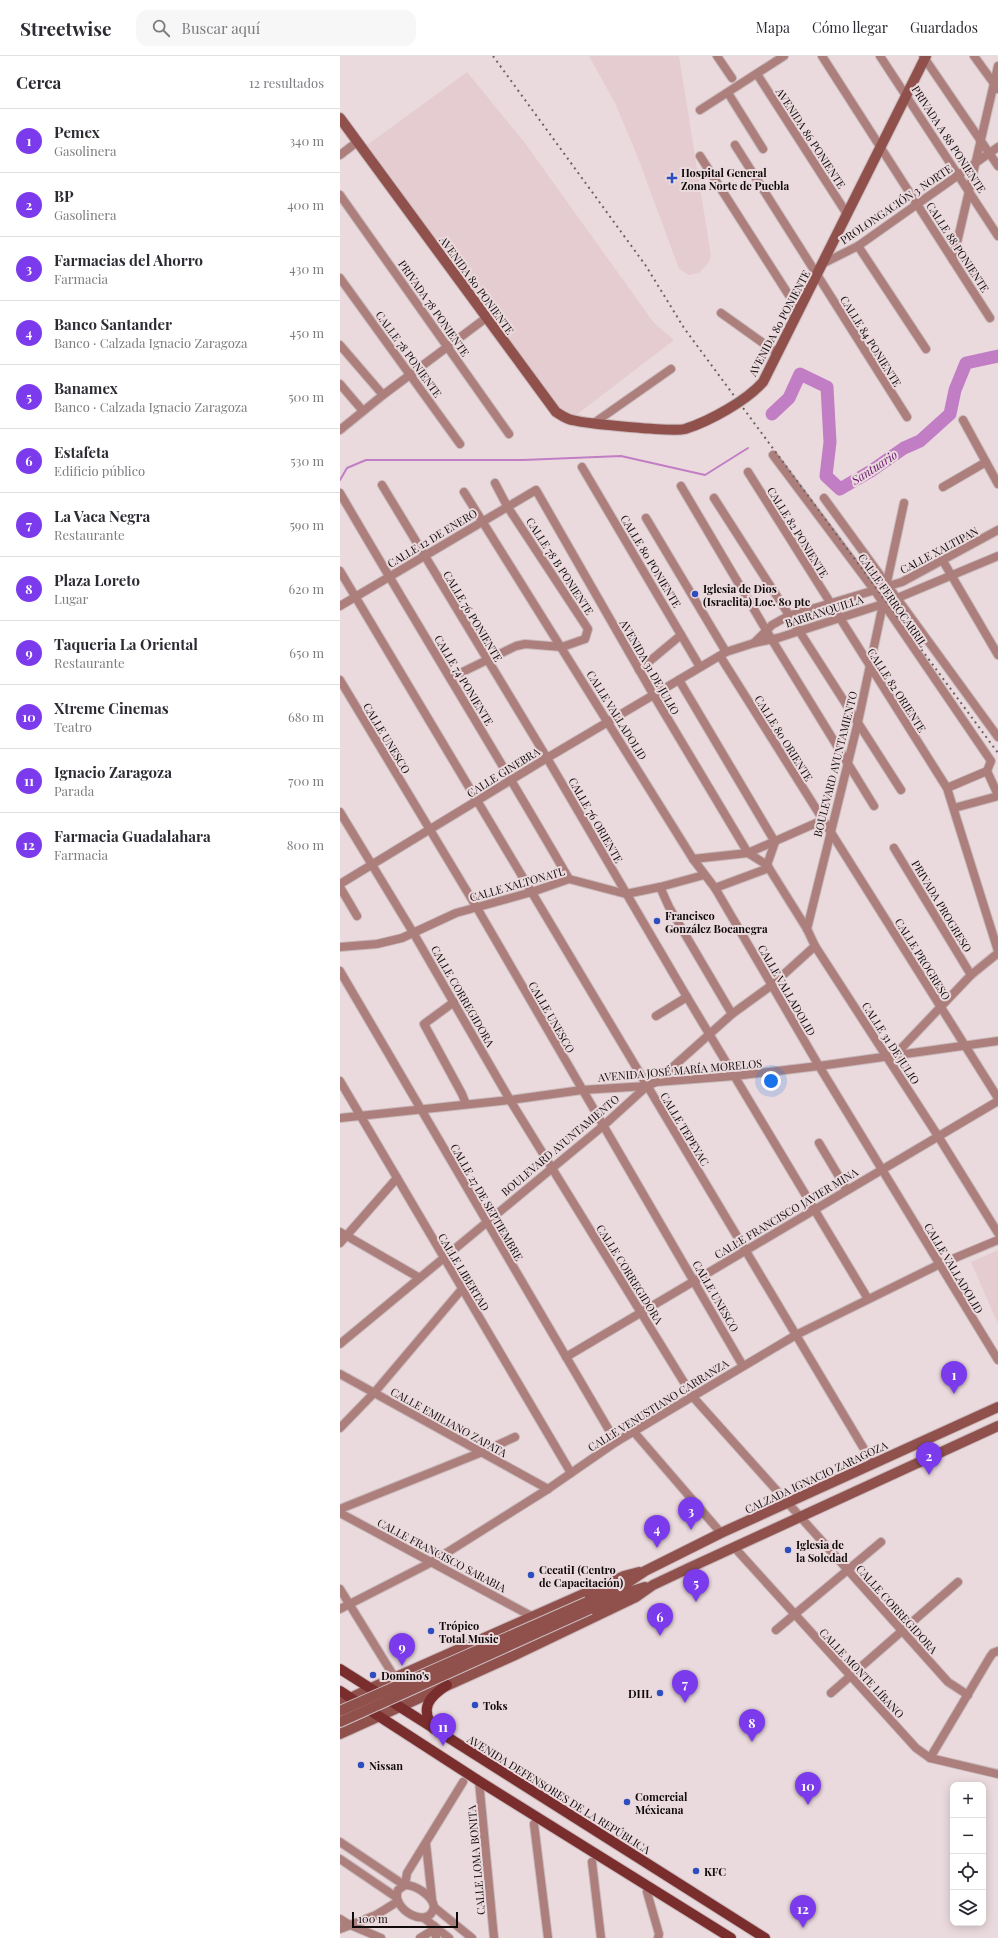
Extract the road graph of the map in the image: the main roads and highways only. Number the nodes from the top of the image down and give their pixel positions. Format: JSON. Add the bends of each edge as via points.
{"nodes":[{"id":1,"x":925,"y":57,"type":"edge"},
{"id":2,"x":340,"y":118,"type":"edge"},
{"id":3,"x":998,"y":1407,"type":"edge"},
{"id":4,"x":998,"y":1426,"type":"edge"},
{"id":5,"x":645,"y":1571,"type":"junction"},
{"id":6,"x":653,"y":1585,"type":"junction"},
{"id":7,"x":588,"y":1605,"type":"junction"},
{"id":8,"x":466,"y":1647,"type":"junction"},
{"id":9,"x":340,"y":1669,"type":"edge"},
{"id":10,"x":476,"y":1673,"type":"junction"},
{"id":11,"x":447,"y":1685,"type":"junction"},
{"id":12,"x":371,"y":1688,"type":"junction"},
{"id":13,"x":340,"y":1691,"type":"edge"},
{"id":14,"x":350,"y":1698,"type":"junction"},
{"id":15,"x":340,"y":1703,"type":"edge"},
{"id":16,"x":398,"y":1707,"type":"junction"},
{"id":17,"x":340,"y":1712,"type":"edge"},
{"id":18,"x":378,"y":1716,"type":"junction"},
{"id":19,"x":340,"y":1722,"type":"edge"},
{"id":20,"x":435,"y":1731,"type":"junction"},
{"id":21,"x":340,"y":1734,"type":"edge"},
{"id":22,"x":731,"y":1938,"type":"edge"},
{"id":23,"x":765,"y":1938,"type":"edge"}],
"edges":[{"from":1,"to":2,"type":"main road","name":"AVENIDA 80 PONIENTE","via":[[763,382],[756,390],[733,405],[684,429],[594,423],[572,420],[556,412]]},
{"from":3,"to":5,"type":"main road","name":"CALZADA IGNACIO ZARAGOZA","via":[[721,1533]]},
{"from":4,"to":6,"type":"main road","name":"CALZADA IGNACIO ZARAGOZA"},
{"from":5,"to":7,"type":"main road","name":"CALZADA IGNACIO ZARAGOZA"},
{"from":5,"to":8,"type":"main road","name":"CALZADA IGNACIO ZARAGOZA","via":[[624,1576]]},
{"from":6,"to":7,"type":"main road","name":"CALZADA IGNACIO ZARAGOZA"},
{"from":6,"to":10,"type":"main road","name":"CALZADA IGNACIO ZARAGOZA","via":[[636,1597]]},
{"from":7,"to":17,"type":"main road","name":"CALZADA IGNACIO ZARAGOZA","bridge":true},
{"from":7,"to":19,"type":"main road","name":"CALZADA IGNACIO ZARAGOZA","bridge":true},
{"from":8,"to":10,"type":"main road","via":[[460,1657],[459,1667],[464,1671]]},
{"from":8,"to":12,"type":"main road","name":"CALZADA IGNACIO ZARAGOZA"},
{"from":9,"to":12,"type":"main road","name":"AVENIDA DEFENSORES DE LA REPÚBLICA"},
{"from":10,"to":11,"type":"main road","name":"CALZADA IGNACIO ZARAGOZA"},
{"from":11,"to":16,"type":"main road","name":"CALZADA IGNACIO ZARAGOZA"},
{"from":11,"to":20,"type":"main road","via":[[434,1694],[428,1703],[427,1715]]},
{"from":12,"to":14,"type":"main road","name":"CALZADA IGNACIO ZARAGOZA"},
{"from":12,"to":16,"type":"main road","name":"AVENIDA DEFENSORES DE LA REPÚBLICA"},
{"from":13,"to":14,"type":"main road"},
{"from":14,"to":15,"type":"main road","name":"CALZADA IGNACIO ZARAGOZA"},
{"from":14,"to":18,"type":"main road"},
{"from":16,"to":18,"type":"main road","name":"CALZADA IGNACIO ZARAGOZA"},
{"from":16,"to":20,"type":"main road","name":"AVENIDA DEFENSORES DE LA REPÚBLICA"},
{"from":18,"to":21,"type":"main road","name":"CALZADA IGNACIO ZARAGOZA"},
{"from":18,"to":22,"type":"main road"},
{"from":20,"to":23,"type":"main road","name":"AVENIDA DEFENSORES DE LA REPÚBLICA"}]}
